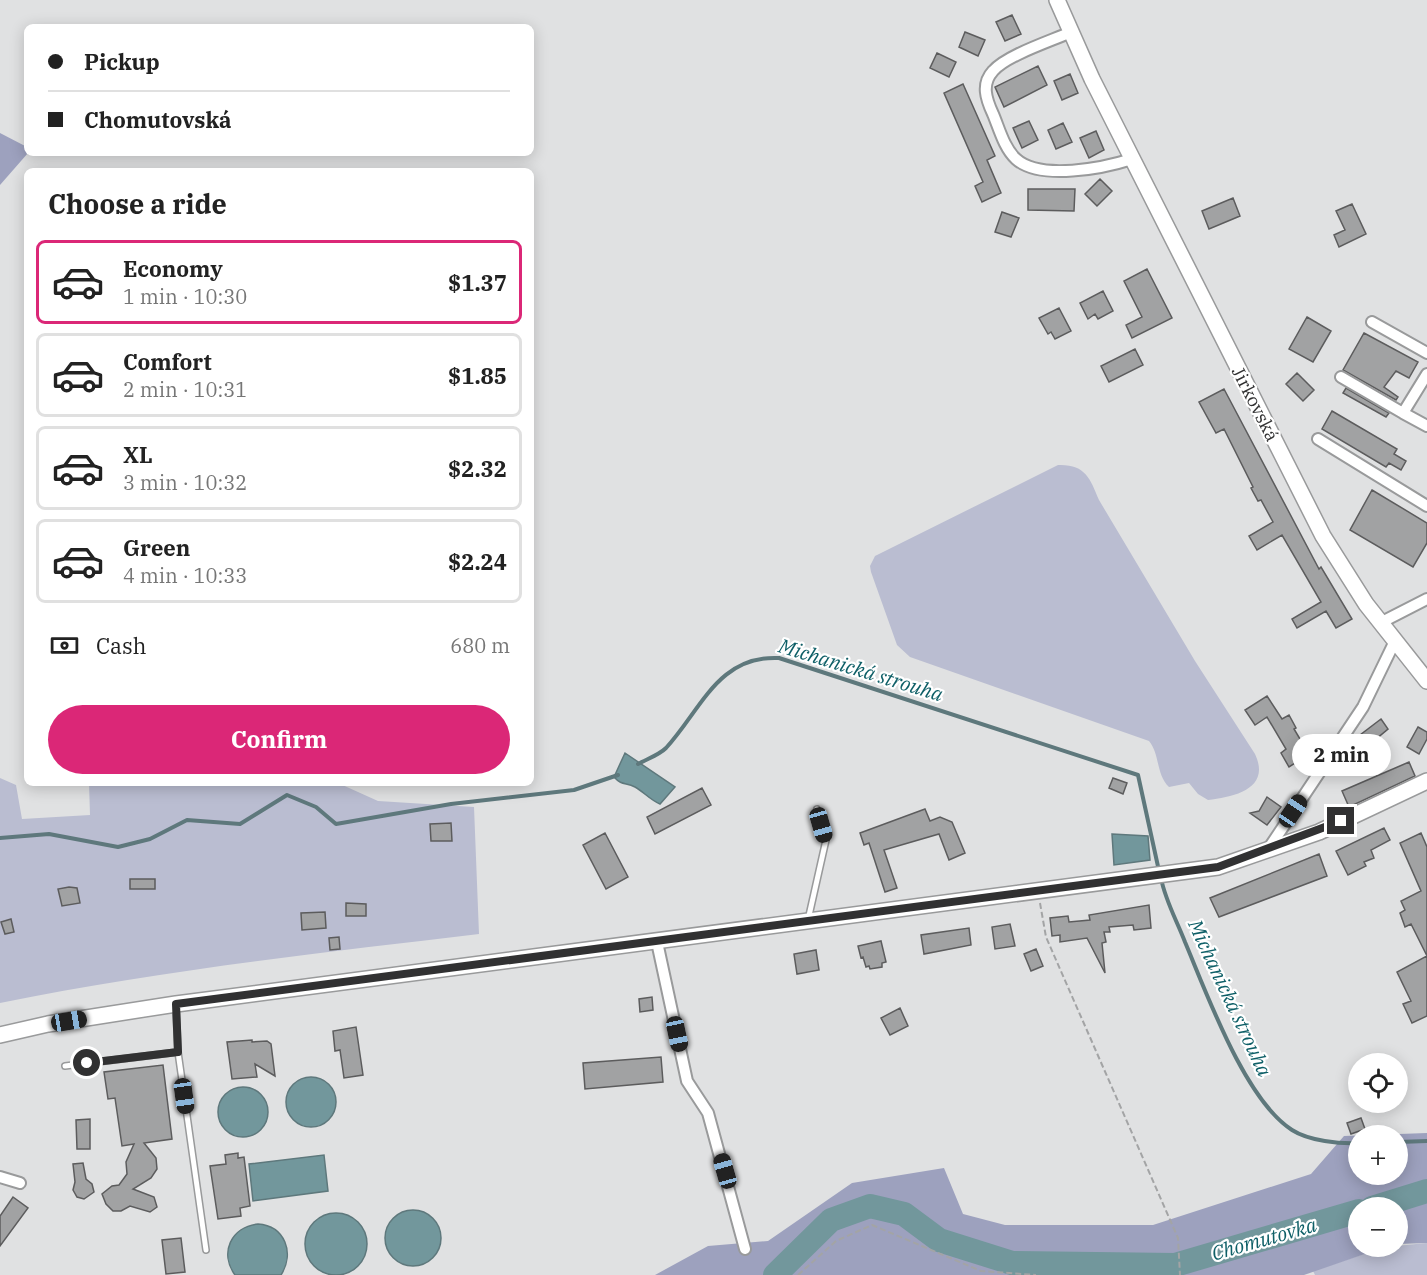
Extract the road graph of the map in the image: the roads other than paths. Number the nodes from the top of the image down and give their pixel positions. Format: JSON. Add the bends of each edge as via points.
{"nodes":[{"id":1,"x":1057,"y":0,"type":"edge"},
{"id":2,"x":1071,"y":32,"type":"junction"},
{"id":3,"x":1132,"y":159,"type":"junction"},
{"id":4,"x":1372,"y":322,"type":"dead end"},
{"id":5,"x":1427,"y":353,"type":"edge"},
{"id":6,"x":1427,"y":374,"type":"edge"},
{"id":7,"x":1341,"y":377,"type":"dead end"},
{"id":8,"x":1403,"y":413,"type":"junction"},
{"id":9,"x":1427,"y":426,"type":"edge"},
{"id":10,"x":1318,"y":440,"type":"dead end"},
{"id":11,"x":1427,"y":506,"type":"edge"},
{"id":12,"x":1427,"y":599,"type":"edge"},
{"id":13,"x":1380,"y":623,"type":"junction"},
{"id":14,"x":1395,"y":641,"type":"junction"},
{"id":15,"x":1427,"y":681,"type":"edge"},
{"id":16,"x":1427,"y":781,"type":"edge"},
{"id":17,"x":817,"y":809,"type":"dead end"},
{"id":18,"x":1269,"y":848,"type":"junction"},
{"id":19,"x":808,"y":922,"type":"junction"},
{"id":20,"x":657,"y":942,"type":"junction"},
{"id":21,"x":176,"y":1004,"type":"junction"},
{"id":22,"x":0,"y":1035,"type":"edge"},
{"id":23,"x":178,"y":1052,"type":"junction"},
{"id":24,"x":64,"y":1066,"type":"dead end"},
{"id":25,"x":0,"y":1177,"type":"edge"},
{"id":26,"x":20,"y":1184,"type":"dead end"},
{"id":27,"x":206,"y":1250,"type":"dead end"},
{"id":28,"x":745,"y":1250,"type":"dead end"}],
"edges":[{"from":1,"to":2,"type":"street","name":"Jirkovská"},
{"from":2,"to":3,"type":"street","name":"Jirkovská"},
{"from":2,"to":3,"type":"street","via":[[1000,64],[990,74],[986,94],[1008,148],[1023,164],[1040,170],[1092,169]]},
{"from":3,"to":13,"type":"street","name":"Jirkovská","via":[[1323,536]]},
{"from":4,"to":5,"type":"street"},
{"from":6,"to":8,"type":"street"},
{"from":7,"to":8,"type":"street"},
{"from":8,"to":9,"type":"street"},
{"from":10,"to":11,"type":"street"},
{"from":12,"to":13,"type":"street"},
{"from":13,"to":14,"type":"street","name":"Jirkovská"},
{"from":14,"to":15,"type":"street","name":"Jirkovská"},
{"from":14,"to":18,"type":"street","via":[[1364,707]]},
{"from":16,"to":18,"type":"street","via":[[1319,831]]},
{"from":17,"to":19,"type":"lane","via":[[826,840]]},
{"from":18,"to":19,"type":"street","via":[[1218,867]]},
{"from":19,"to":20,"type":"street"},
{"from":20,"to":21,"type":"street"},
{"from":20,"to":28,"type":"street","via":[[687,1081],[708,1113]]},
{"from":21,"to":22,"type":"street"},
{"from":21,"to":23,"type":"lane"},
{"from":23,"to":24,"type":"lane"},
{"from":23,"to":27,"type":"lane"},
{"from":25,"to":26,"type":"street"}]}
